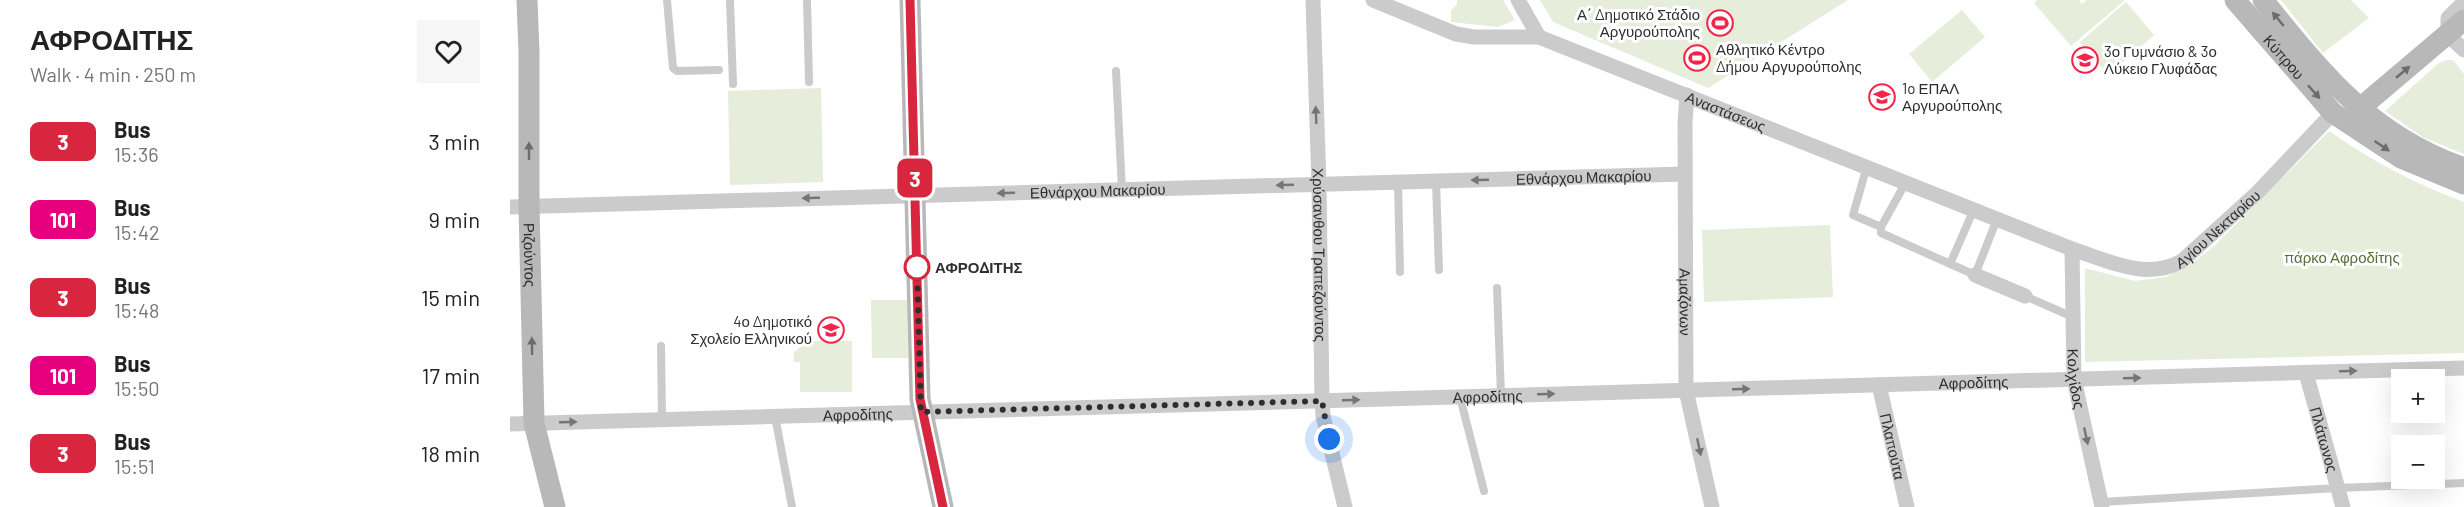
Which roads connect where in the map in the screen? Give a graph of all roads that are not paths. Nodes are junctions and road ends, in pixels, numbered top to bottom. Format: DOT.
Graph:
graph roads {
  1 [pos="527,0"];
  2 [pos="667,0"];
  3 [pos="730,0"];
  4 [pos="807,0"];
  5 [pos="910,0"];
  6 [pos="1313,0"];
  7 [pos="1373,0"];
  8 [pos="1518,0"];
  9 [pos="2235,0"];
  10 [pos="2263,0"];
  11 [pos="2464,2"];
  12 [pos="2464,20"];
  13 [pos="2448,35"];
  14 [pos="1539,37"];
  15 [pos="2464,50"];
  16 [pos="719,70"];
  17 [pos="1116,71"];
  18 [pos="809,82"];
  19 [pos="733,84"];
  20 [pos="1687,95"];
  21 [pos="2359,109"];
  22 [pos="2333,113"];
  23 [pos="1867,166"];
  24 [pos="2464,168"];
  25 [pos="1685,174"];
  26 [pos="1437,181"];
  27 [pos="1398,182"];
  28 [pos="1906,182"];
  29 [pos="1319,184"];
  30 [pos="2464,184"];
  31 [pos="1122,190"];
  32 [pos="915,195"];
  33 [pos="519,207"];
  34 [pos="1974,209"];
  35 [pos="1997,219"];
  36 [pos="1881,227"];
  37 [pos="2072,249"];
  38 [pos="1950,264"];
  39 [pos="1439,270"];
  40 [pos="1400,272"];
  41 [pos="1975,275"];
  42 [pos="1497,288"];
  43 [pos="2025,296"];
  44 [pos="2073,317"];
  45 [pos="661,346"];
  46 [pos="2464,368"];
  47 [pos="2306,373"];
  48 [pos="2074,379"];
  49 [pos="1879,385"];
  50 [pos="1686,390"];
  51 [pos="1501,395"];
  52 [pos="1460,397"];
  53 [pos="1322,401"];
  54 [pos="921,412"];
  55 [pos="774,416"];
  56 [pos="662,419"];
  57 [pos="534,423"];
  58 [pos="510,424"];
  59 [pos="2464,483"];
  60 [pos="2338,488"];
  61 [pos="1484,491"];
  62 [pos="2101,505"];
  63 [pos="555,507"];
  64 [pos="792,507"];
  65 [pos="943,507"];
  66 [pos="1345,507"];
  67 [pos="1712,507"];
  68 [pos="1907,507"];
  69 [pos="2343,507"];
  33 -- 1 [label="street, Ριζούντος, one-way"];
  2 -- 16 [label="lane"];
  3 -- 19 [label="lane"];
  4 -- 18 [label="lane"];
  5 -- 32 [label="street"];
  29 -- 6 [label="street, Χρύσανθου Τραπεζούντος, one-way"];
  7 -- 14 [label="street, Αναστάσεως"];
  8 -- 14 [label="street"];
  9 -- 22 [label="street, Κύπρου, one-way"];
  21 -- 10 [label="street, Κύπρου, one-way"];
  11 -- 13 [label="street"];
  12 -- 13 [label="street"];
  13 -- 15 [label="street"];
  21 -- 13 [label="street, one-way"];
  14 -- 20 [label="street, Αναστάσεως"];
  17 -- 31 [label="lane"];
  20 -- 23 [label="street, Αναστάσεως"];
  20 -- 25 [label="street, Αμαζόνων"];
  21 -- 22 [label="street"];
  21 -- 24 [label="street, Κύπρου"];
  22 -- 30 [label="street, Κύπρου, one-way"];
  22 -- 37 [label="street, Αγίου Νεκταρίου"];
  23 -- 28 [label="street, Αναστάσεως"];
  23 -- 36 [label="lane"];
  25 -- 26 [label="street, Εθνάρχου Μακαρίου, one-way"];
  25 -- 50 [label="street, Αμαζόνων"];
  26 -- 27 [label="street, Εθνάρχου Μακαρίου"];
  26 -- 39 [label="lane"];
  27 -- 29 [label="street, Εθνάρχου Μακαρίου"];
  27 -- 40 [label="lane"];
  28 -- 34 [label="street, Αναστάσεως"];
  28 -- 36 [label="lane"];
  29 -- 31 [label="street, Εθνάρχου Μακαρίου, one-way"];
  29 -- 53 [label="street, Χρύσανθου Τραπεζούντος"];
  31 -- 32 [label="street, Εθνάρχου Μακαρίου, one-way"];
  32 -- 33 [label="street, Εθνάρχου Μακαρίου, one-way"];
  32 -- 54 [label="street"];
  57 -- 33 [label="street, Ριζούντος, one-way"];
  34 -- 35 [label="street, Αναστάσεως"];
  34 -- 38 [label="lane"];
  35 -- 37 [label="street, Αναστάσεως"];
  35 -- 41 [label="lane"];
  36 -- 38 [label="lane"];
  37 -- 44 [label="street, Κολχίδος"];
  38 -- 41 [label="lane"];
  41 -- 43 [label="street"];
  42 -- 51 [label="lane"];
  43 -- 44 [label="lane"];
  44 -- 48 [label="street, Κολχίδος"];
  45 -- 56 [label="lane"];
  47 -- 46 [label="street, Αφροδίτης, one-way"];
  48 -- 47 [label="street, Αφροδίτης, one-way"];
  47 -- 60 [label="street, Πλάτωνος"];
  48 -- 49 [label="street, Αφροδίτης"];
  48 -- 62 [label="street, Κολχίδος, one-way"];
  50 -- 49 [label="street, Αφροδίτης, one-way"];
  49 -- 68 [label="street, Πλαπούτα"];
  51 -- 50 [label="street, Αφροδίτης, one-way"];
  50 -- 67 [label="street, Αμαζόνων, one-way"];
  51 -- 52 [label="street, Αφροδίτης"];
  53 -- 52 [label="street, Αφροδίτης, one-way"];
  52 -- 61 [label="lane"];
  53 -- 54 [label="street, Αφροδίτης"];
  53 -- 66 [label="street, Χρύσανθου Τραπεζούντος"];
  54 -- 55 [label="street, Αφροδίτης"];
  54 -- 65 [label="street"];
  55 -- 56 [label="street, Αφροδίτης"];
  55 -- 64 [label="lane"];
  57 -- 56 [label="street, Αφροδίτης, one-way"];
  57 -- 58 [label="street, Αφροδίτης"];
  57 -- 63 [label="street, Ριζούντος"];
  59 -- 60 [label="lane"];
  60 -- 62 [label="lane"];
  60 -- 69 [label="street, Πλάτωνος"];
}
